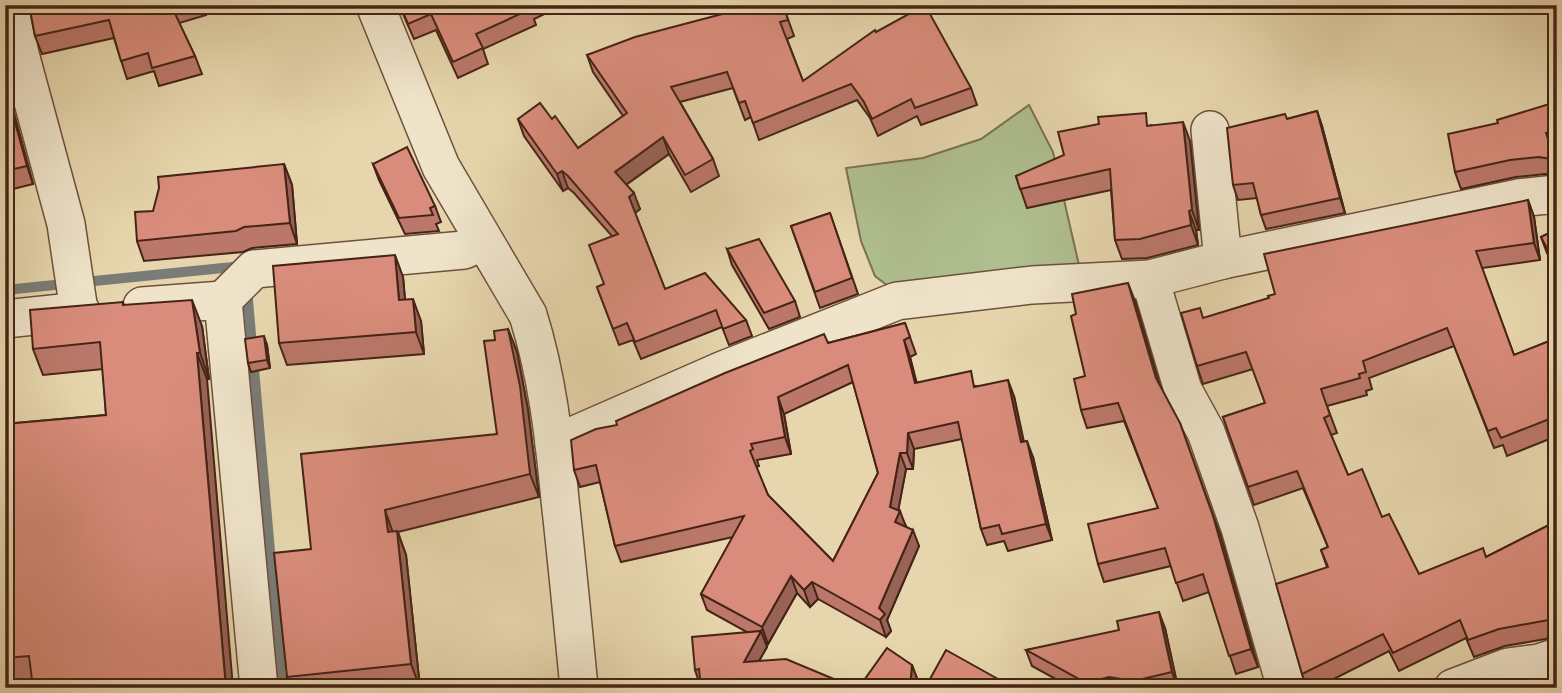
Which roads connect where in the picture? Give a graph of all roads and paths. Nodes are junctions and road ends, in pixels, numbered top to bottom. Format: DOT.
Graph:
graph roads {
  1 [pos="10,5"];
  2 [pos="375,5"];
  3 [pos="1210,130"];
  4 [pos="1557,197"];
  5 [pos="484,241"];
  6 [pos="1223,260"];
  7 [pos="1150,279"];
  8 [pos="237,286"];
  9 [pos="76,293"];
  10 [pos="5,319"];
  11 [pos="554,444"];
  12 [pos="1557,657"];
  13 [pos="259,688"];
  14 [pos="579,688"];
  15 [pos="1286,688"];
  16 [pos="1453,688"];
  1 -- 9 [label="street"];
  2 -- 5 [label="street"];
  3 -- 6 [label="street"];
  4 -- 6 [label="street"];
  5 -- 8 [label="street"];
  5 -- 11 [label="street"];
  6 -- 7 [label="street"];
  7 -- 11 [label="street"];
  7 -- 15 [label="street"];
  8 -- 9 [label="street"];
  8 -- 13 [label="street"];
  9 -- 10 [label="street"];
  11 -- 14 [label="street"];
  12 -- 16 [label="street"];
}
